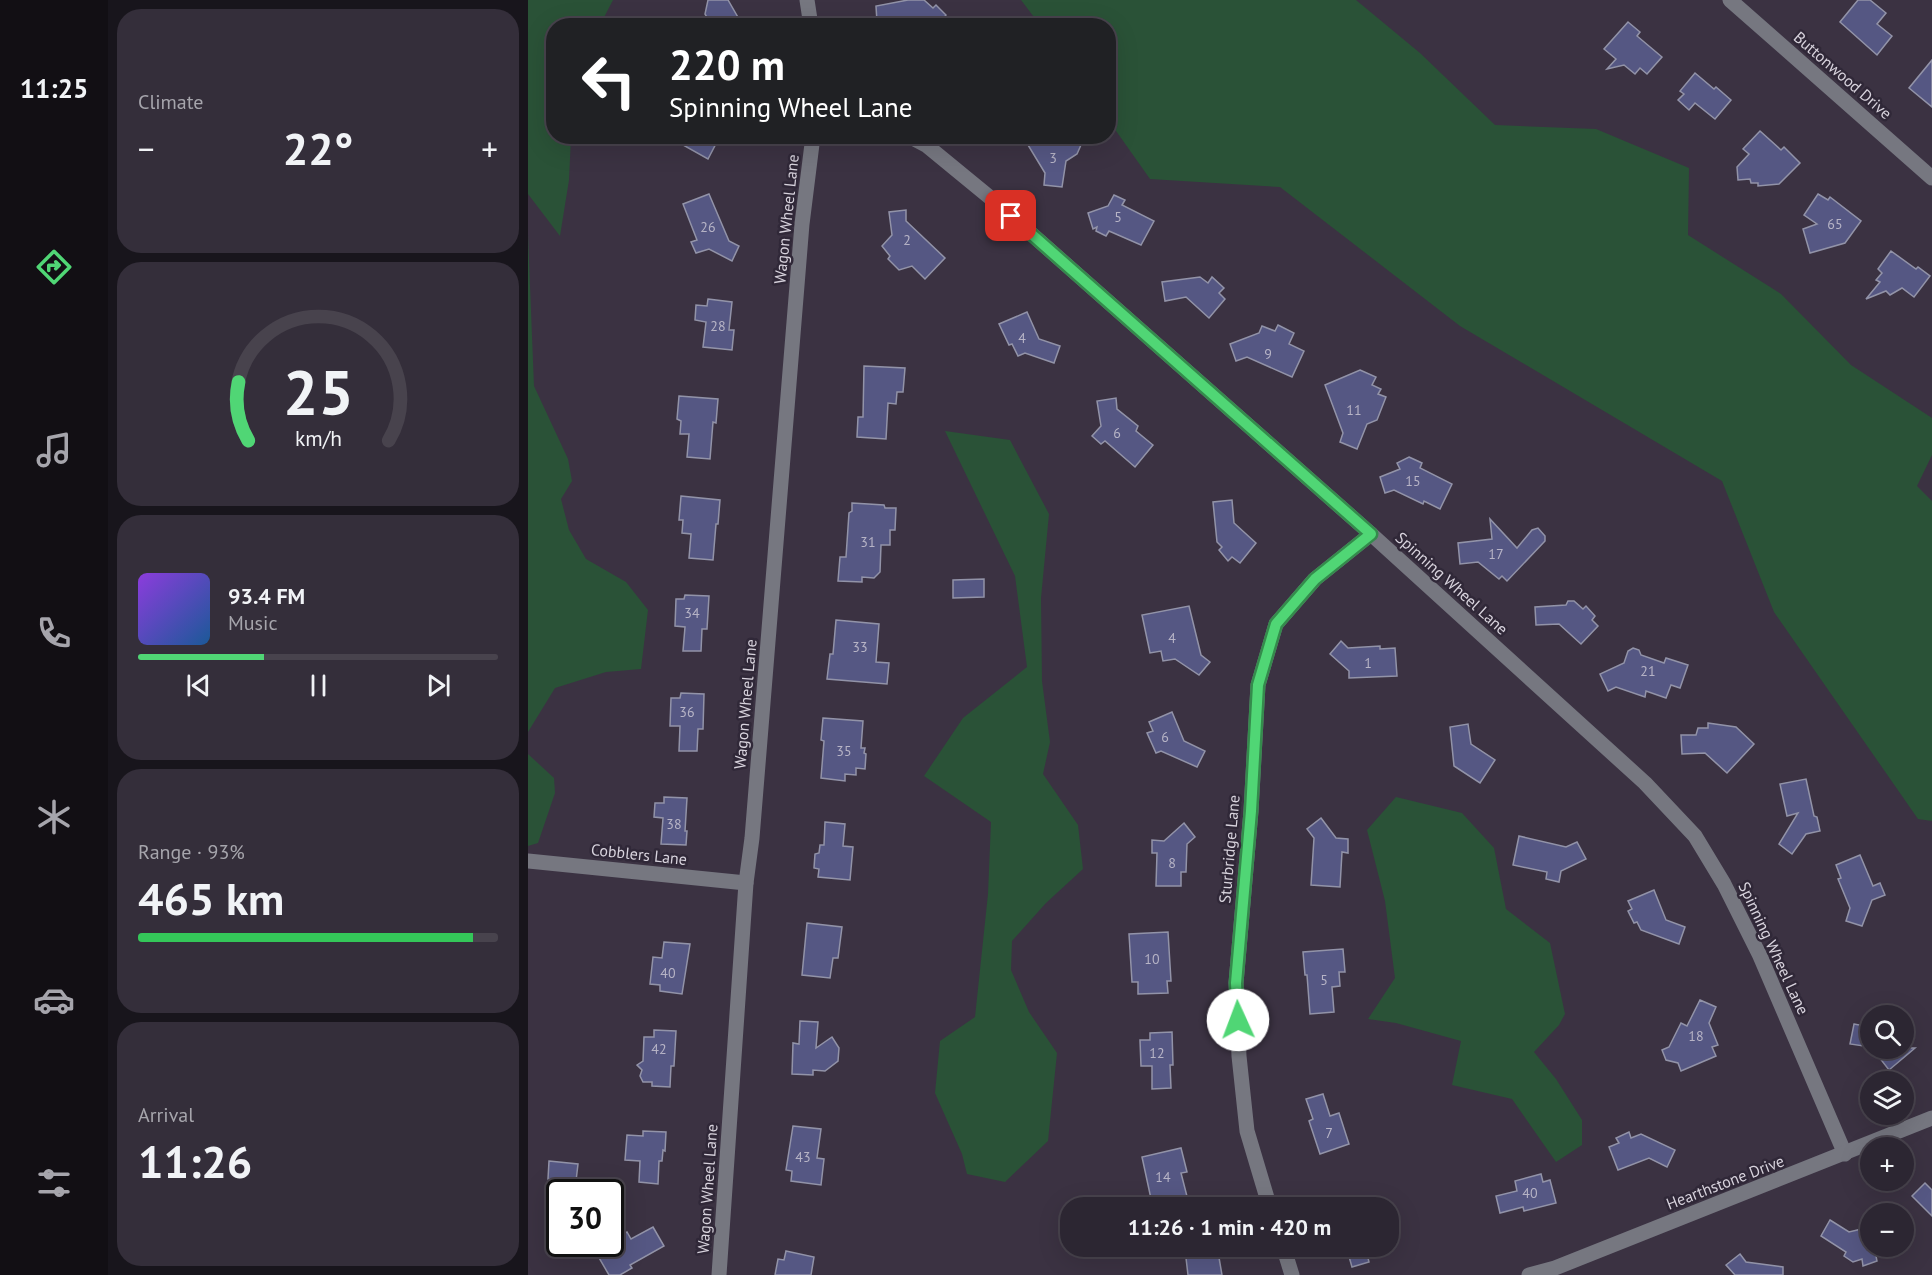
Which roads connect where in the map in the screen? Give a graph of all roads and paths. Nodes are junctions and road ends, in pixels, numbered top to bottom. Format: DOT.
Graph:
graph roads {
  1 [pos="807,0"];
  2 [pos="1730,0"];
  3 [pos="810,18"];
  4 [pos="812,144"];
  5 [pos="924,144"];
  6 [pos="1932,177"];
  7 [pos="1371,534"];
  8 [pos="528,861"];
  9 [pos="746,883"];
  10 [pos="1932,1118"];
  11 [pos="1845,1154"];
  12 [pos="1267,1197"];
  13 [pos="1286,1257"];
  14 [pos="719,1275"];
  15 [pos="1292,1275"];
  16 [pos="1529,1275"];
  1 -- 3 [label="street"];
  2 -- 6 [label="street, Buttonwood Drive"];
  4 -- 9 [label="street, Wagon Wheel Lane"];
  5 -- 7 [label="street, Spinning Wheel Lane"];
  7 -- 11 [label="street, Spinning Wheel Lane"];
  7 -- 12 [label="street, Sturbridge Lane"];
  8 -- 9 [label="street, Cobblers Lane"];
  9 -- 14 [label="street, Wagon Wheel Lane"];
  10 -- 11 [label="street, Hearthstone Drive"];
  11 -- 16 [label="street, Hearthstone Drive"];
  13 -- 15 [label="street"];
}
